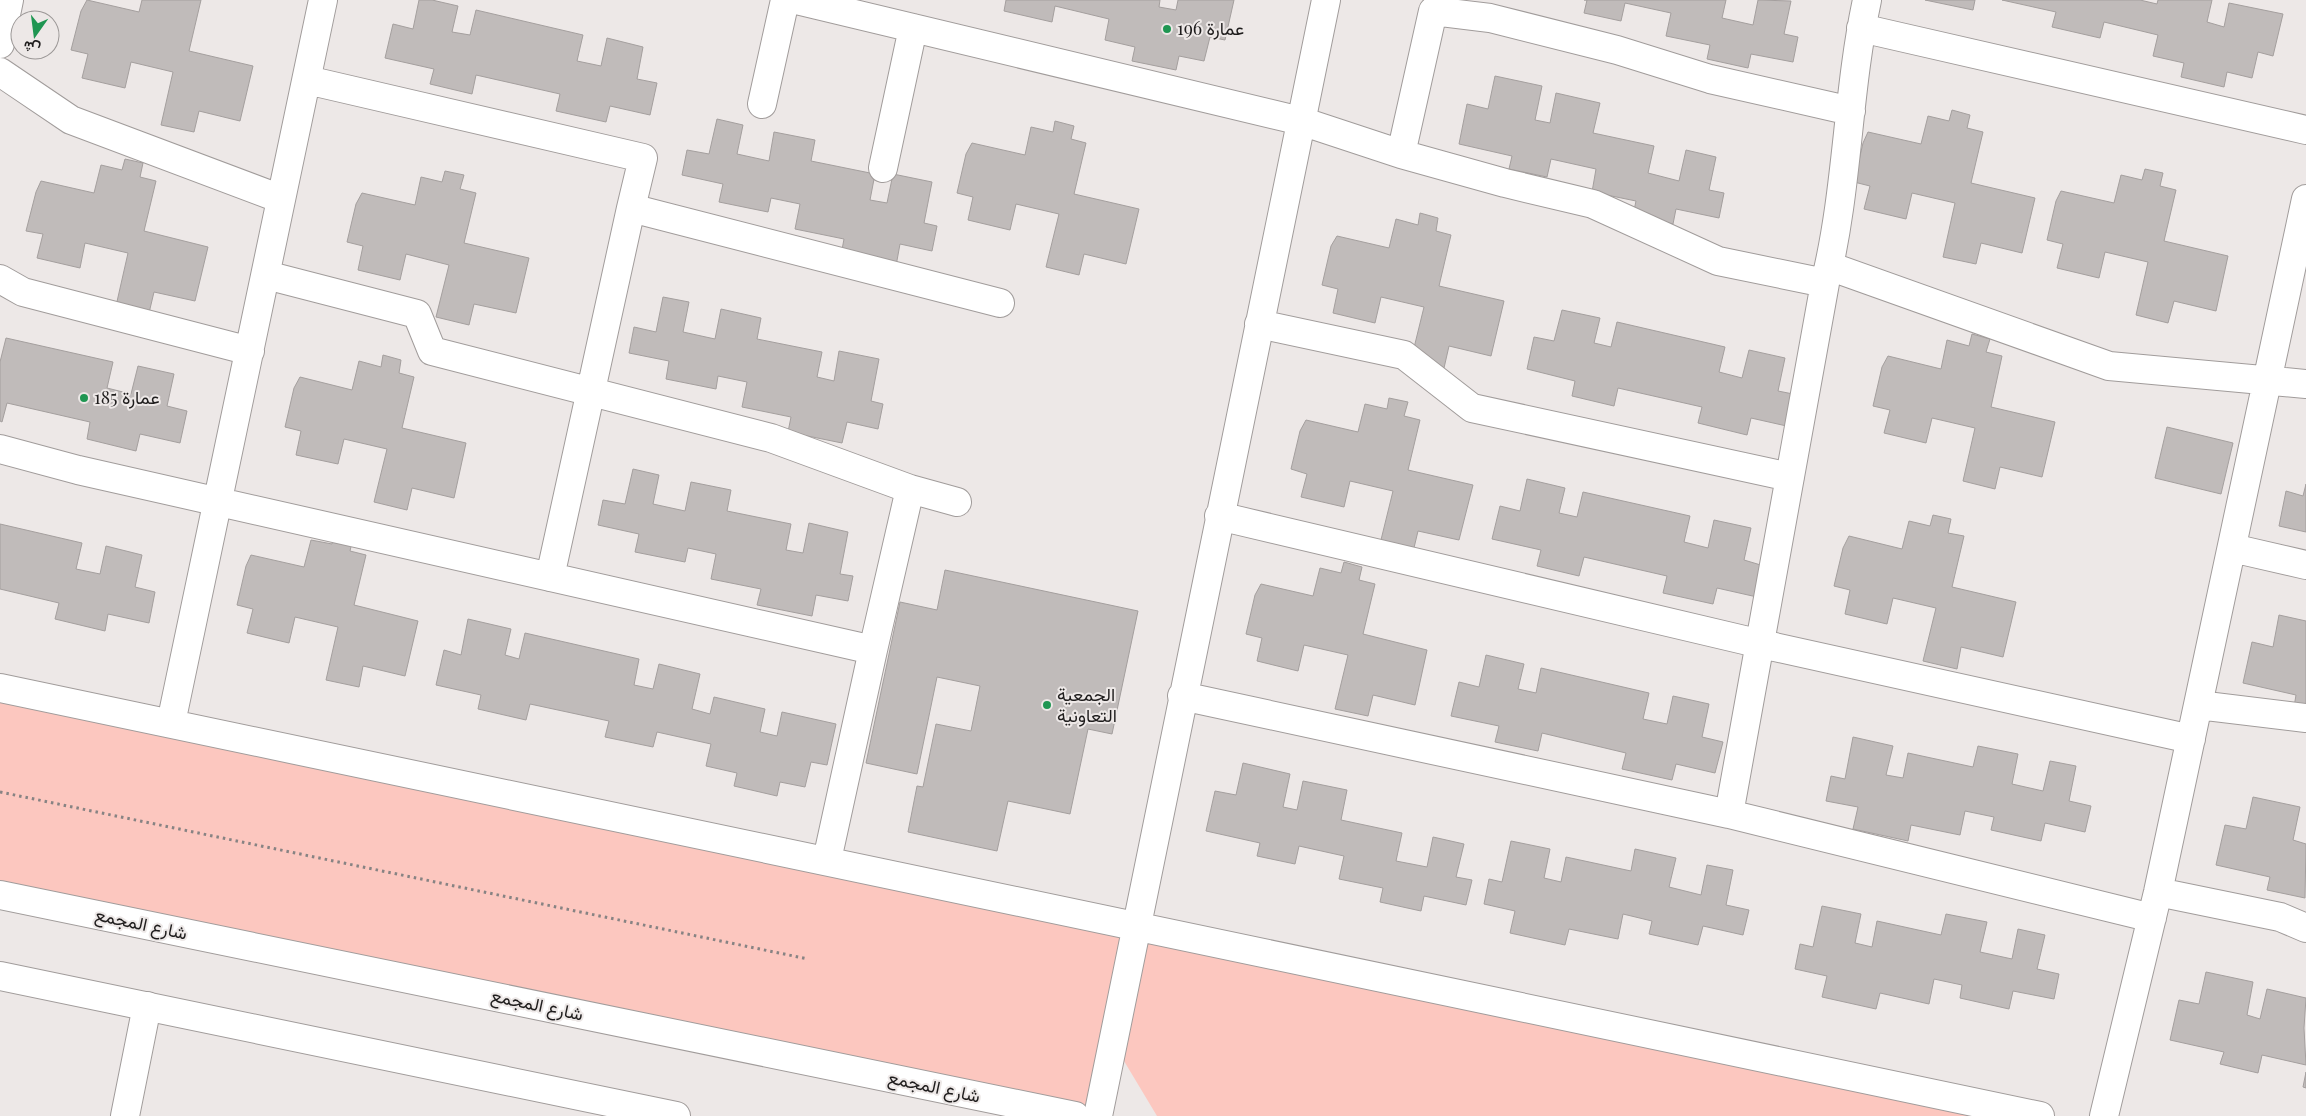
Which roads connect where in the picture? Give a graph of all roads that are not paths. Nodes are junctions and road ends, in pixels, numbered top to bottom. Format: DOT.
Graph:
graph roads {
  1 [pos="9,0"];
  2 [pos="323,0"];
  3 [pos="785,0"];
  4 [pos="796,0"];
  5 [pos="1326,0"];
  6 [pos="1867,0"];
  7 [pos="1434,6"];
  8 [pos="913,28"];
  9 [pos="1861,28"];
  10 [pos="0,44"];
  11 [pos="0,72"];
  12 [pos="307,80"];
  13 [pos="762,104"];
  14 [pos="1851,111"];
  15 [pos="1301,121"];
  16 [pos="2306,130"];
  17 [pos="1401,154"];
  18 [pos="884,168"];
  19 [pos="281,199"];
  20 [pos="2306,199"];
  21 [pos="631,208"];
  22 [pos="1827,274"];
  23 [pos="266,275"];
  24 [pos="0,279"];
  25 [pos="1000,303"];
  26 [pos="1259,324"];
  27 [pos="250,351"];
  28 [pos="2269,379"];
  29 [pos="2306,384"];
  30 [pos="590,392"];
  31 [pos="0,448"];
  32 [pos="1790,477"];
  33 [pos="910,489"];
  34 [pos="218,502"];
  35 [pos="957,502"];
  36 [pos="1220,516"];
  37 [pos="2232,548"];
  38 [pos="2306,565"];
  39 [pos="550,578"];
  40 [pos="1761,644"];
  41 [pos="873,650"];
  42 [pos="0,688"];
  43 [pos="1182,696"];
  44 [pos="2198,704"];
  45 [pos="2306,718"];
  46 [pos="171,723"];
  47 [pos="2191,739"];
  48 [pos="1729,814"];
  49 [pos="827,860"];
  50 [pos="2158,892"];
  51 [pos="0,895"];
  52 [pos="2152,918"];
  53 [pos="1135,926"];
  54 [pos="2306,928"];
  55 [pos="0,976"];
  56 [pos="148,1006"];
  57 [pos="124,1116"];
  58 [pos="676,1116"];
  59 [pos="1075,1116"];
  60 [pos="1098,1116"];
  61 [pos="2040,1116"];
  62 [pos="2104,1116"];
  1 -- 10 [label="street"];
  2 -- 12 [label="street"];
  3 -- 13 [label="street"];
  4 -- 8 [label="street"];
  5 -- 15 [label="street"];
  6 -- 9 [label="street"];
  7 -- 14 [label="street"];
  7 -- 17 [label="street"];
  8 -- 15 [label="street"];
  8 -- 18 [label="street"];
  9 -- 14 [label="street"];
  9 -- 16 [label="street"];
  11 -- 19 [label="street"];
  12 -- 19 [label="street"];
  12 -- 21 [label="street"];
  14 -- 22 [label="street"];
  15 -- 17 [label="street"];
  15 -- 26 [label="street"];
  17 -- 22 [label="street"];
  19 -- 23 [label="street"];
  20 -- 28 [label="street"];
  21 -- 25 [label="street"];
  21 -- 30 [label="street"];
  22 -- 28 [label="street"];
  22 -- 32 [label="street"];
  23 -- 27 [label="street"];
  23 -- 30 [label="street"];
  24 -- 27 [label="street"];
  26 -- 32 [label="street"];
  26 -- 36 [label="street"];
  27 -- 34 [label="street"];
  28 -- 29 [label="street"];
  28 -- 37 [label="street"];
  30 -- 33 [label="street"];
  30 -- 39 [label="street"];
  31 -- 34 [label="street"];
  32 -- 40 [label="street"];
  33 -- 35 [label="street"];
  33 -- 41 [label="street"];
  34 -- 39 [label="street"];
  34 -- 46 [label="street"];
  36 -- 40 [label="street"];
  36 -- 43 [label="street"];
  37 -- 38 [label="street"];
  37 -- 44 [label="street"];
  39 -- 41 [label="street"];
  40 -- 47 [label="street"];
  40 -- 48 [label="street"];
  41 -- 49 [label="street"];
  42 -- 46 [label="street"];
  43 -- 48 [label="street"];
  43 -- 53 [label="street"];
  44 -- 45 [label="street"];
  44 -- 47 [label="street"];
  46 -- 49 [label="street"];
  47 -- 50 [label="street"];
  48 -- 52 [label="street"];
  49 -- 53 [label="street"];
  50 -- 52 [label="street"];
  50 -- 54 [label="street"];
  51 -- 59 [label="street, شارع المجمع"];
  52 -- 62 [label="street"];
  53 -- 60 [label="street"];
  53 -- 61 [label="street"];
  55 -- 56 [label="street"];
  56 -- 57 [label="street"];
  56 -- 58 [label="street"];
}
